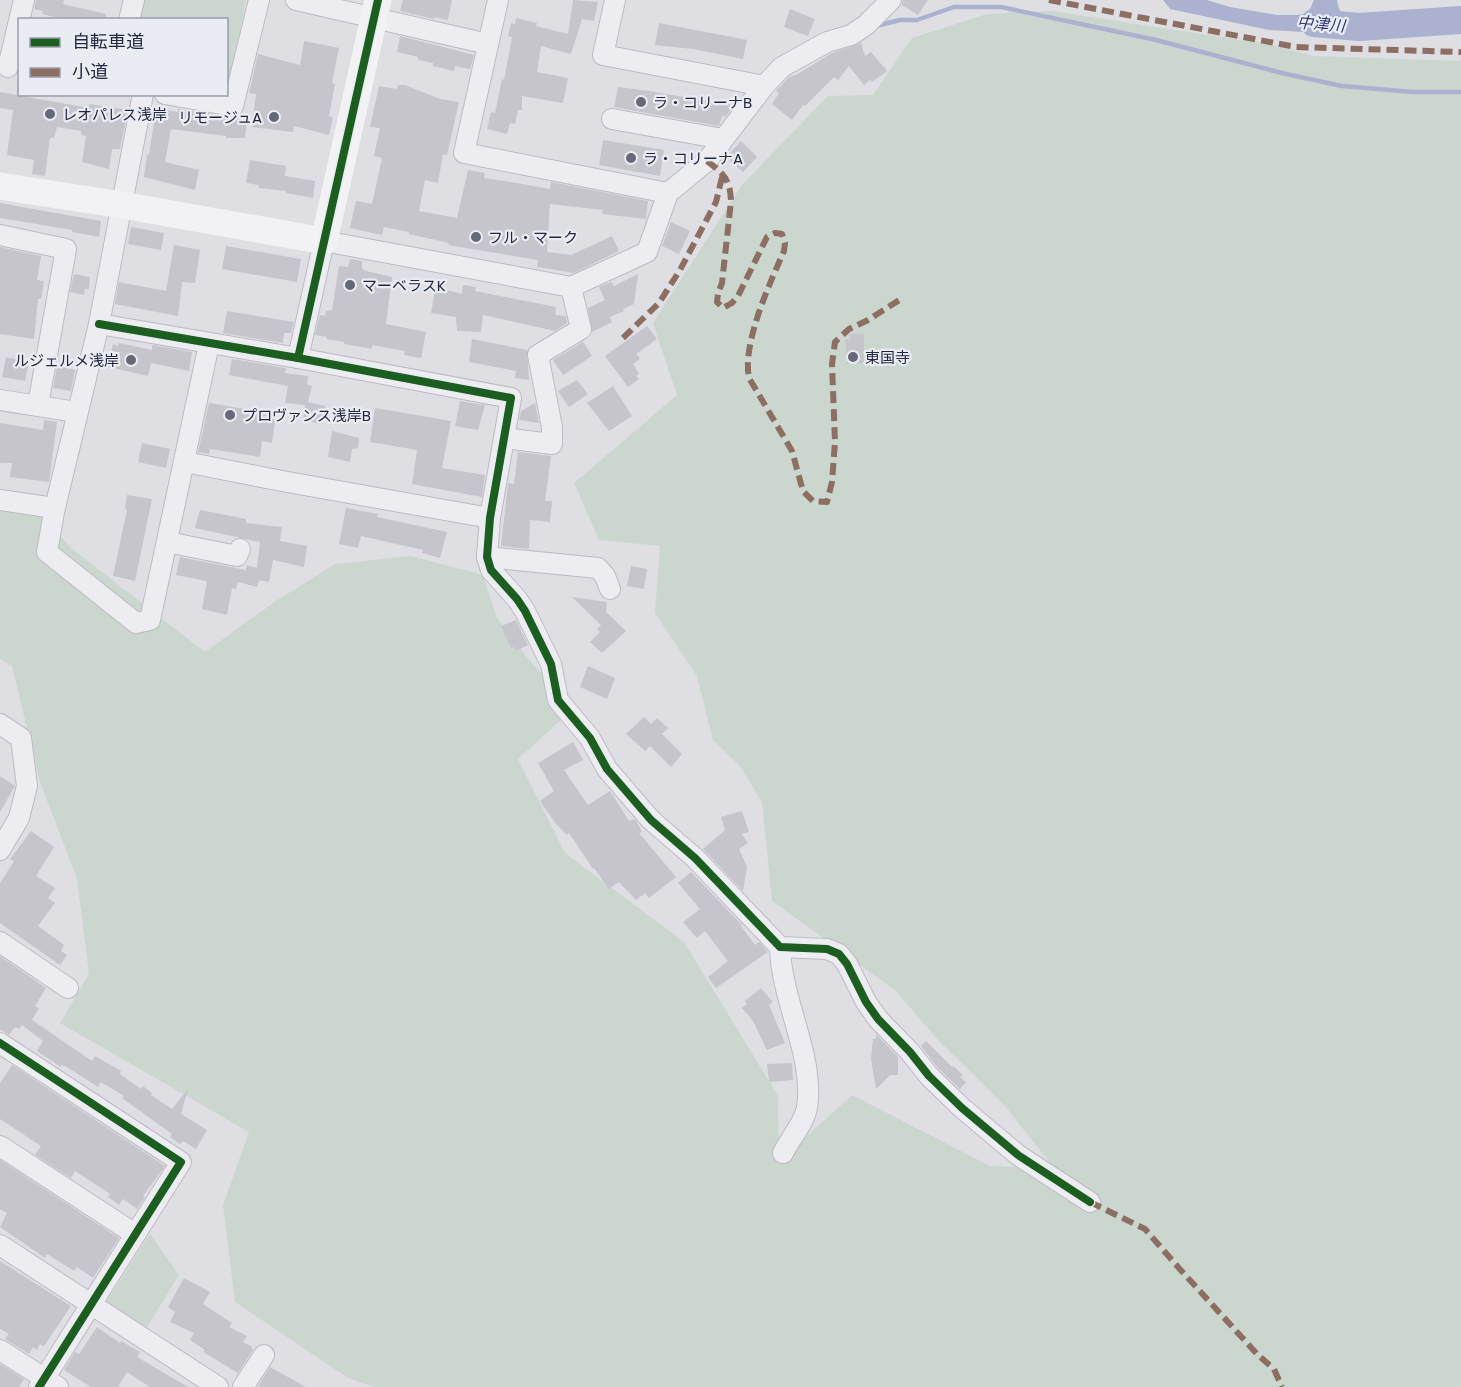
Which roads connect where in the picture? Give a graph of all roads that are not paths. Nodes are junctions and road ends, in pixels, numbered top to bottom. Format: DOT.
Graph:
graph roads {
  1 [pos="24,0"];
  2 [pos="134,0"];
  3 [pos="259,0"];
  4 [pos="296,0"];
  5 [pos="498,0"];
  6 [pos="615,0"];
  7 [pos="891,0"];
  8 [pos="376,9"];
  9 [pos="20,18"];
  10 [pos="130,18"];
  11 [pos="18,27"];
  12 [pos="488,44"];
  13 [pos="9,67"];
  14 [pos="764,86"];
  15 [pos="143,96"];
  16 [pos="176,96"];
  17 [pos="612,119"];
  18 [pos="723,139"];
  19 [pos="0,186"];
  20 [pos="668,193"];
  21 [pos="122,205"];
  22 [pos="0,236"];
  23 [pos="324,241"];
  24 [pos="571,287"];
  25 [pos="99,324"];
  26 [pos="209,344"];
  27 [pos="298,358"];
  28 [pos="0,400"];
  29 [pos="38,405"];
  30 [pos="76,412"];
  31 [pos="504,438"];
  32 [pos="184,462"];
  33 [pos="0,500"];
  34 [pos="54,508"];
  35 [pos="490,518"];
  36 [pos="167,542"];
  37 [pos="240,549"];
  38 [pos="487,557"];
  39 [pos="610,589"];
  40 [pos="0,724"];
  41 [pos="6,825"];
  42 [pos="0,850"];
  43 [pos="0,942"];
  44 [pos="780,947"];
  45 [pos="68,988"];
  46 [pos="0,1043"];
  47 [pos="0,1146"];
  48 [pos="783,1153"];
  49 [pos="1090,1202"];
  50 [pos="135,1234"];
  51 [pos="0,1245"];
  52 [pos="91,1303"];
  53 [pos="0,1350"];
  54 [pos="264,1355"];
  55 [pos="47,1384"];
  56 [pos="218,1387"];
  57 [pos="243,1387"];
  1 -- 9 [label="street"];
  2 -- 10 [label="street"];
  3 -- 16 [label="street"];
  4 -- 8 [label="street"];
  5 -- 12 [label="street"];
  6 -- 14 [label="street"];
  7 -- 14 [label="street"];
  8 -- 12 [label="street"];
  8 -- 23 [label="street"];
  11 -- 13 [label="street"];
  12 -- 20 [label="street"];
  14 -- 18 [label="street"];
  15 -- 21 [label="street"];
  17 -- 18 [label="street"];
  18 -- 20 [label="street"];
  19 -- 21 [label="street"];
  20 -- 24 [label="street"];
  21 -- 23 [label="street"];
  21 -- 25 [label="street"];
  22 -- 29 [label="street"];
  23 -- 24 [label="street"];
  23 -- 27 [label="street"];
  24 -- 31 [label="street"];
  25 -- 26 [label="street"];
  25 -- 30 [label="street"];
  26 -- 27 [label="street"];
  26 -- 32 [label="street"];
  27 -- 31 [label="street"];
  28 -- 29 [label="street"];
  29 -- 30 [label="street"];
  30 -- 34 [label="street"];
  31 -- 35 [label="street"];
  32 -- 35 [label="street"];
  32 -- 36 [label="street"];
  33 -- 34 [label="street"];
  34 -- 36 [label="street"];
  35 -- 38 [label="street"];
  36 -- 37 [label="street"];
  38 -- 39 [label="street"];
  38 -- 44 [label="street"];
  40 -- 41 [label="street"];
  41 -- 42 [label="street"];
  43 -- 45 [label="street"];
  44 -- 48 [label="street"];
  44 -- 49 [label="street"];
  46 -- 50 [label="street"];
  47 -- 50 [label="street"];
  50 -- 52 [label="street"];
  51 -- 52 [label="street"];
  52 -- 55 [label="street"];
  52 -- 56 [label="street"];
  53 -- 55 [label="street"];
  54 -- 57 [label="street"];
}
